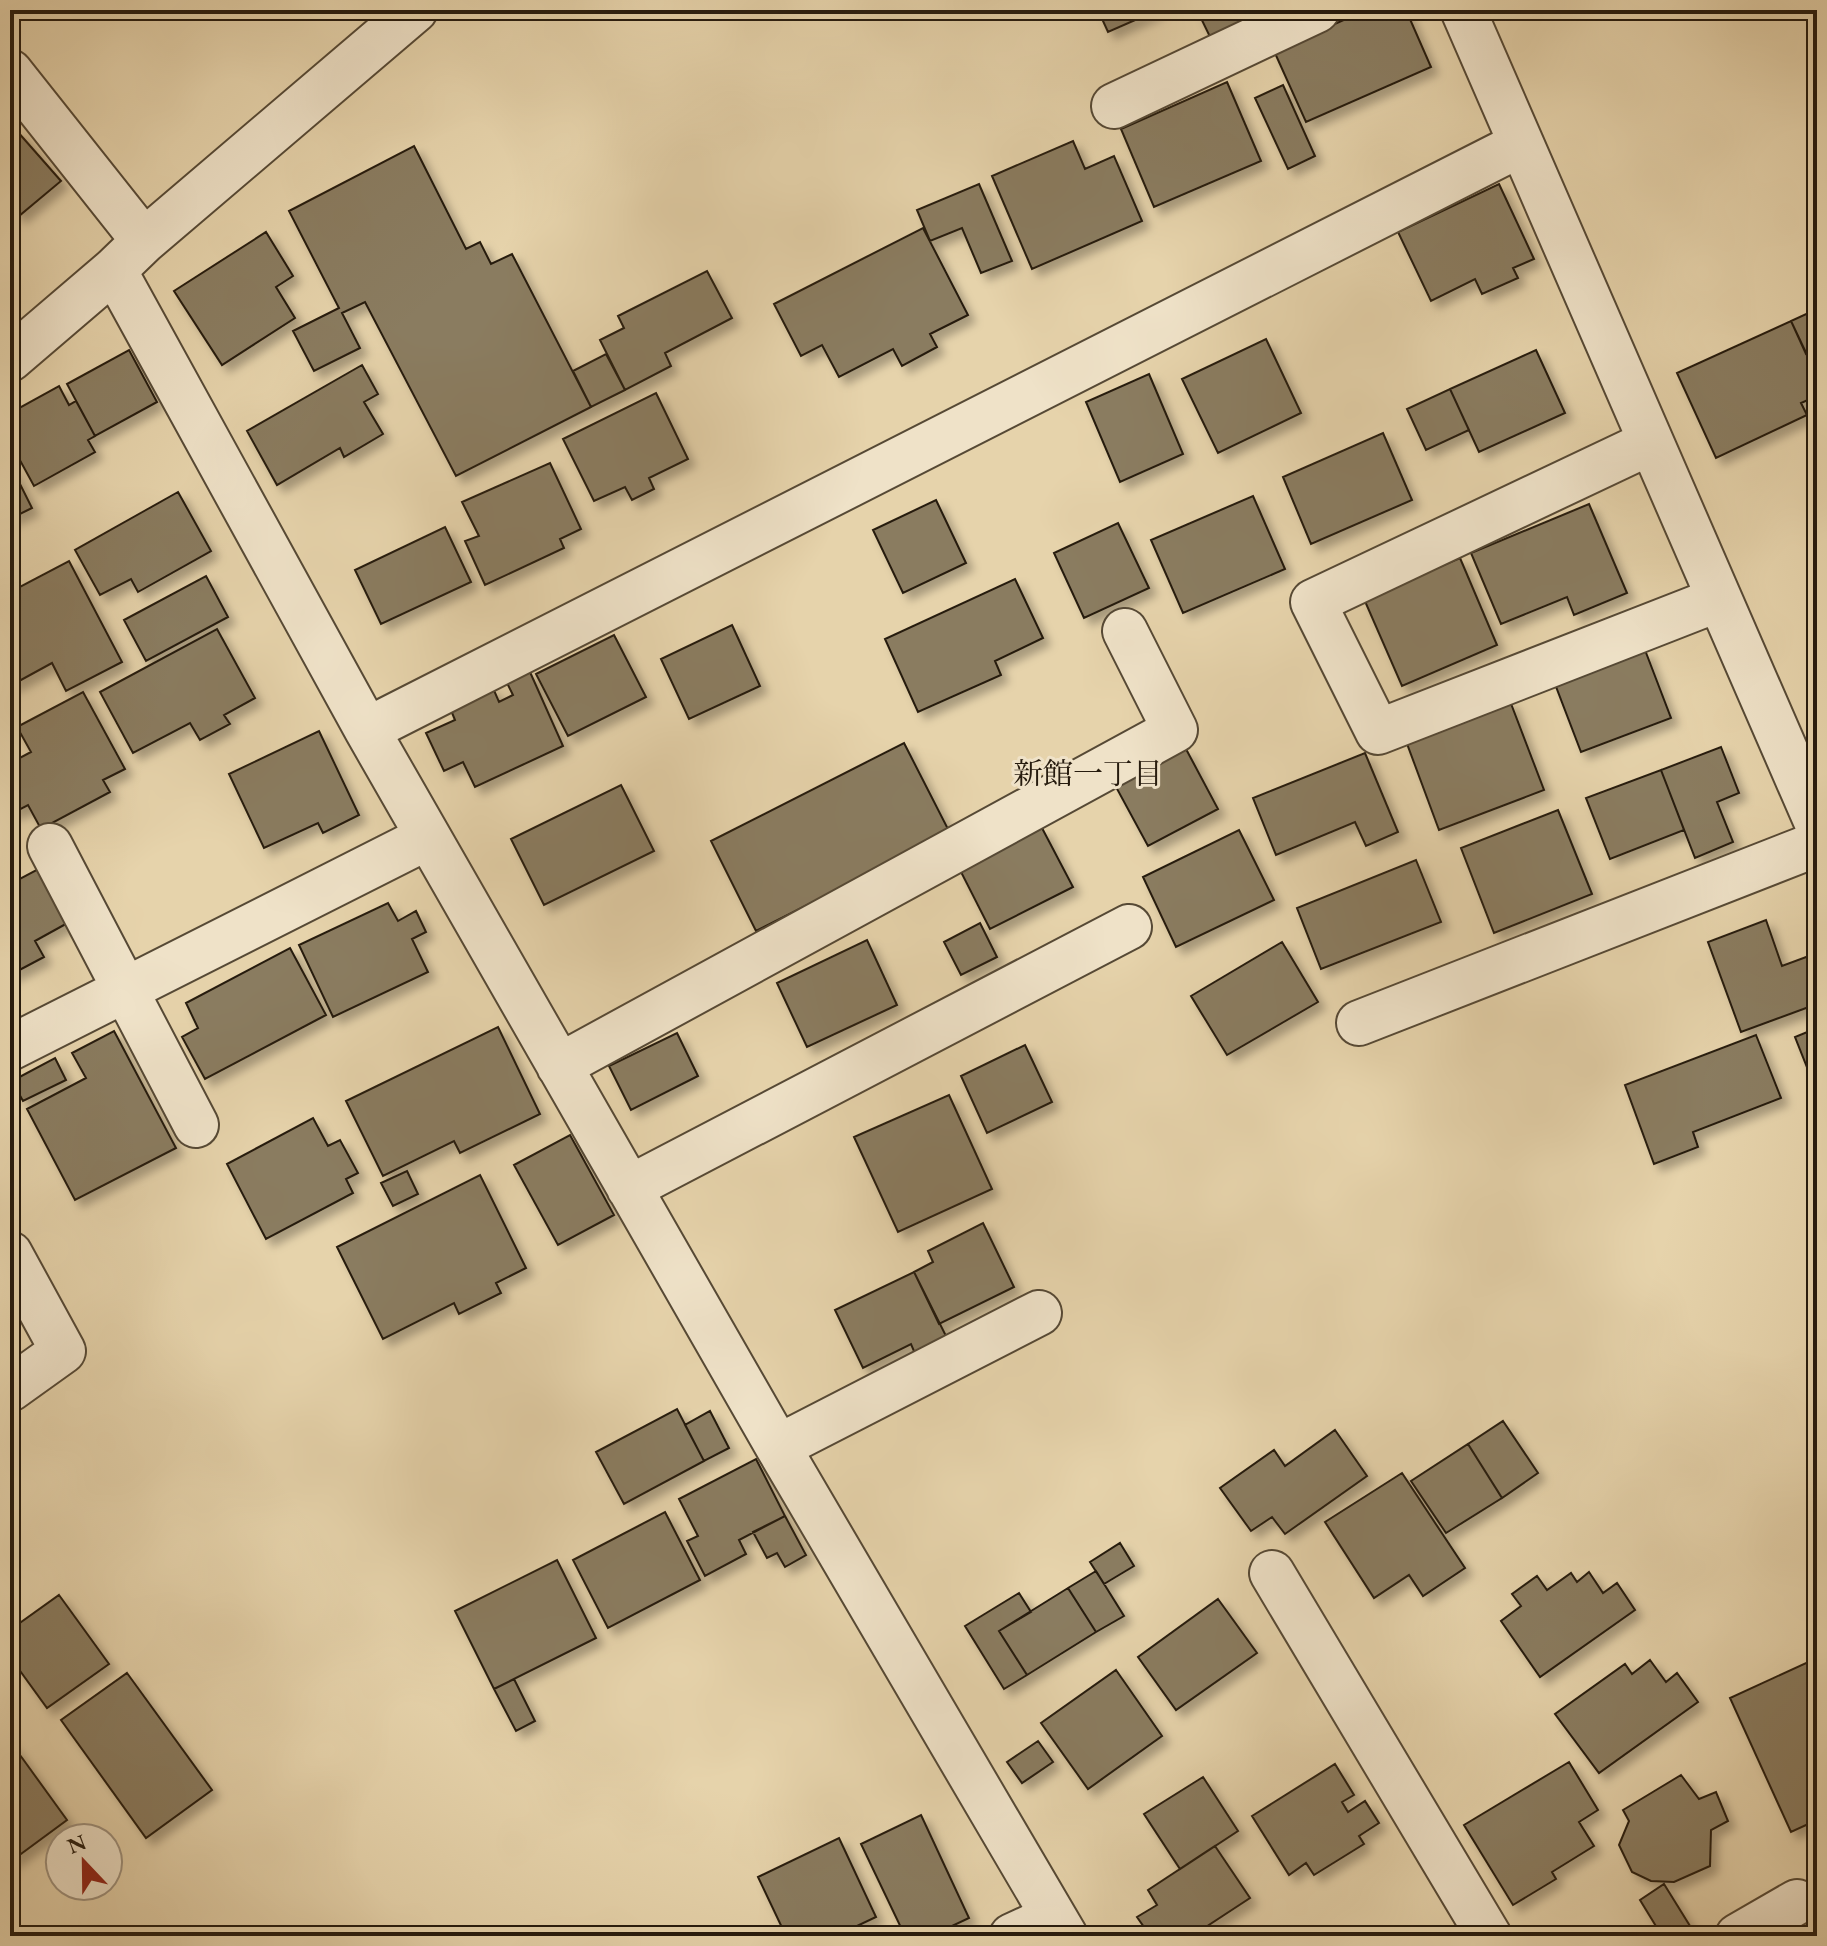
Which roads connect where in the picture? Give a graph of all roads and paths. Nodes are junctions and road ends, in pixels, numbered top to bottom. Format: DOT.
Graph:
graph roads {
  1 [pos="415,10"];
  2 [pos="1317,10"];
  3 [pos="1463,10"];
  4 [pos="10,72"];
  5 [pos="1114,106"];
  6 [pos="1521,144"];
  7 [pos="129,256"];
  8 [pos="12,354"];
  9 [pos="1651,442"];
  10 [pos="1719,599"];
  11 [pos="1125,631"];
  12 [pos="367,730"];
  13 [pos="1817,823"];
  14 [pos="428,837"];
  15 [pos="1817,844"];
  16 [pos="50,846"];
  17 [pos="1129,927"];
  18 [pos="125,989"];
  19 [pos="1359,1023"];
  20 [pos="10,1048"];
  21 [pos="559,1066"];
  22 [pos="196,1125"];
  23 [pos="629,1188"];
  24 [pos="10,1254"];
  25 [pos="1039,1313"];
  26 [pos="10,1389"];
  27 [pos="778,1447"];
  28 [pos="1272,1573"];
  29 [pos="1797,1902"];
  30 [pos="1059,1926"];
  31 [pos="1012,1936"];
  32 [pos="1489,1936"];
  33 [pos="1738,1936"];
  1 -- 7 [label="street"];
  2 -- 5 [label="street"];
  3 -- 6 [label="street"];
  4 -- 7 [label="street"];
  6 -- 9 [label="street"];
  6 -- 12 [label="street"];
  7 -- 8 [label="street"];
  7 -- 12 [label="street"];
  9 -- 10 [label="street"];
  9 -- 10 [label="street"];
  10 -- 13 [label="street"];
  11 -- 21 [label="street"];
  12 -- 14 [label="street"];
  14 -- 18 [label="street"];
  14 -- 21 [label="street"];
  15 -- 19 [label="street"];
  16 -- 18 [label="street"];
  17 -- 23 [label="street"];
  18 -- 20 [label="street"];
  18 -- 22 [label="street"];
  21 -- 23 [label="street"];
  23 -- 27 [label="street"];
  24 -- 26 [label="street"];
  25 -- 27 [label="street"];
  27 -- 30 [label="street"];
  28 -- 32 [label="street"];
  29 -- 33 [label="street"];
  30 -- 31 [label="street"];
}
